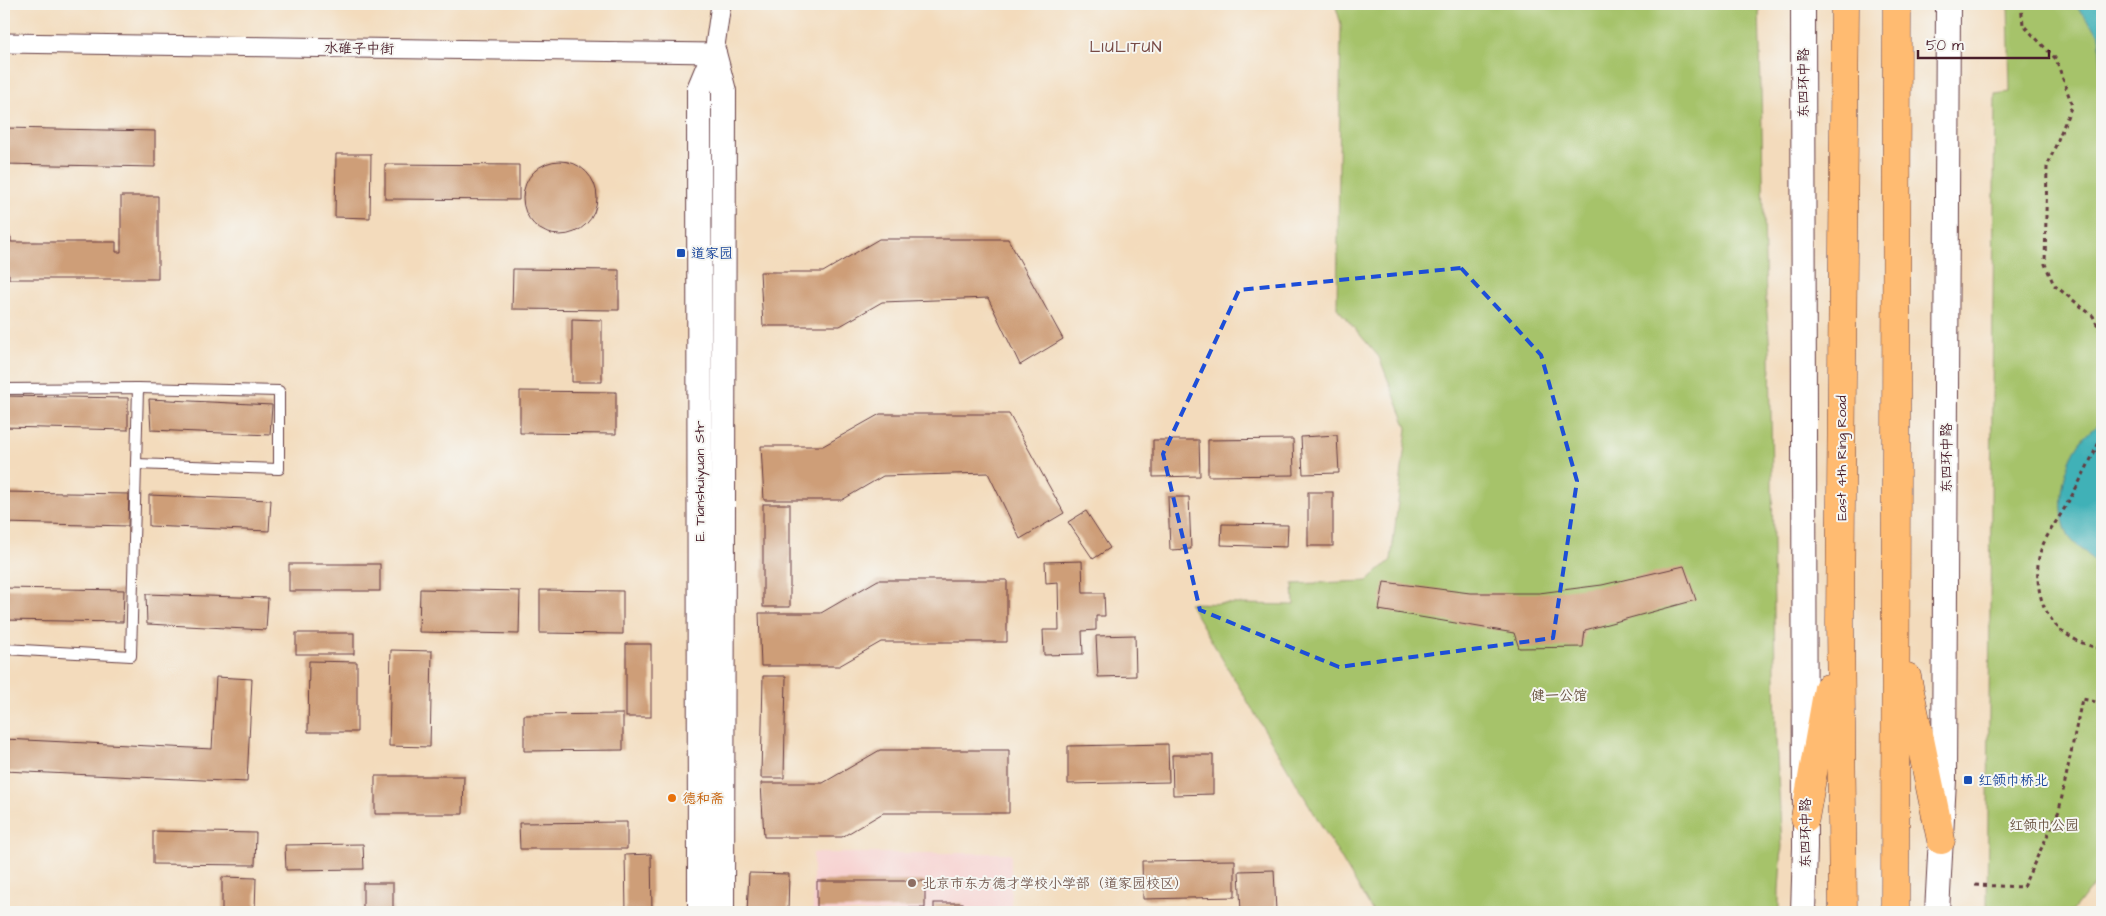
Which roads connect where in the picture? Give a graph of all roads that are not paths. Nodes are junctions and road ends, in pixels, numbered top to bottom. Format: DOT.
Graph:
graph roads {
  1 [pos="722,4"];
  2 [pos="1803,4"];
  3 [pos="1845,4"];
  4 [pos="1897,4"];
  5 [pos="1948,4"];
  6 [pos="4,43"];
  7 [pos="714,53"];
  8 [pos="138,388"];
  9 [pos="4,389"];
  10 [pos="136,464"];
  11 [pos="1896,620"];
  12 [pos="1840,622"];
  13 [pos="4,649"];
  14 [pos="1805,818"];
  15 [pos="1941,840"];
  16 [pos="700,912"];
  17 [pos="722,912"];
  18 [pos="1802,912"];
  19 [pos="1843,912"];
  20 [pos="1895,912"];
  21 [pos="1937,912"];
  1 -- 7 [label="street, E. Tianshuiyuan Str"];
  2 -- 14 [label="street, 东四环中路"];
  3 -- 12 [label="highway, East 4th Ring Road"];
  4 -- 11 [label="highway"];
  5 -- 15 [label="street, 东四环中路"];
  6 -- 7 [label="street, 水碓子中街"];
  7 -- 16 [label="street, E. Tianshuiyuan Str"];
  7 -- 17 [label="street, E. Tianshuiyuan Str"];
  8 -- 9 [label="lane"];
  8 -- 10 [label="lane"];
  8 -- 10 [label="lane"];
  10 -- 13 [label="lane"];
  11 -- 15 [label="highway"];
  11 -- 20 [label="highway"];
  12 -- 14 [label="highway"];
  12 -- 19 [label="highway, East 4th Ring Road"];
  14 -- 18 [label="street, 东四环中路"];
  15 -- 21 [label="street, 东四环中路"];
}
